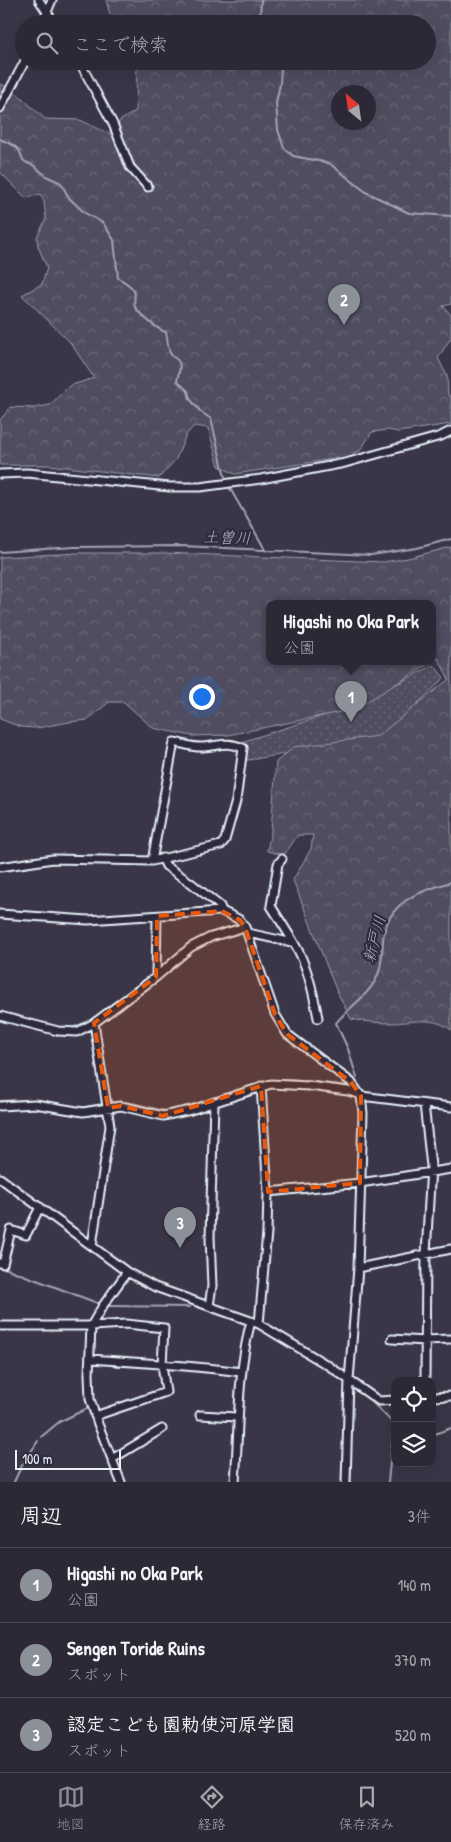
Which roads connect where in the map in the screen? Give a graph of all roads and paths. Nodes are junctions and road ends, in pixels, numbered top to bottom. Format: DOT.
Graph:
graph roads {
  1 [pos="39,0"];
  2 [pos="52,0"];
  3 [pos="47,11"];
  4 [pos="45,15"];
  5 [pos="50,15"];
  6 [pos="20,70"];
  7 [pos="84,70"];
  8 [pos="0,108"];
  9 [pos="148,188"];
  10 [pos="451,431"];
  11 [pos="0,474"];
  12 [pos="162,858"];
  13 [pos="152,860"];
  14 [pos="282,860"];
  15 [pos="0,866"];
  16 [pos="222,911"];
  17 [pos="0,914"];
  18 [pos="157,916"];
  19 [pos="246,930"];
  20 [pos="293,941"];
  21 [pos="156,978"];
  22 [pos="0,1016"];
  23 [pos="318,1018"];
  24 [pos="94,1024"];
  25 [pos="261,1086"];
  26 [pos="360,1095"];
  27 [pos="214,1102"];
  28 [pos="424,1104"];
  29 [pos="0,1106"];
  30 [pos="451,1107"];
  31 [pos="108,1108"];
  32 [pos="451,1169"];
  33 [pos="431,1172"];
  34 [pos="0,1178"];
  35 [pos="360,1183"];
  36 [pos="268,1192"];
  37 [pos="40,1207"];
  38 [pos="92,1245"];
  39 [pos="451,1250"];
  40 [pos="426,1254"];
  41 [pos="0,1263"];
  42 [pos="358,1268"];
  43 [pos="127,1272"];
  44 [pos="209,1306"];
  45 [pos="251,1321"];
  46 [pos="259,1324"];
  47 [pos="0,1326"];
  48 [pos="91,1326"];
  49 [pos="392,1339"];
  50 [pos="451,1339"];
  51 [pos="424,1340"];
  52 [pos="90,1359"];
  53 [pos="162,1365"];
  54 [pos="242,1372"];
  55 [pos="425,1377"];
  56 [pos="350,1380"];
  57 [pos="451,1396"];
  58 [pos="436,1397"];
  59 [pos="391,1400"];
  60 [pos="200,1415"];
  61 [pos="95,1416"];
  62 [pos="238,1417"];
  63 [pos="162,1429"];
  64 [pos="112,1460"];
  65 [pos="121,1482"];
  66 [pos="235,1482"];
  67 [pos="346,1482"];
  1 -- 3 [label="street"];
  2 -- 3 [label="street"];
  3 -- 4 [label="street"];
  3 -- 5 [label="street"];
  6 -- 8 [label="street"];
  7 -- 9 [label="street"];
  10 -- 11 [label="street"];
  12 -- 13 [label="street"];
  12 -- 13 [label="street"];
  12 -- 16 [label="street"];
  13 -- 15 [label="street"];
  14 -- 20 [label="street"];
  16 -- 18 [label="street"];
  16 -- 19 [label="street"];
  17 -- 18 [label="street"];
  18 -- 21 [label="street"];
  19 -- 20 [label="street"];
  19 -- 21 [label="street"];
  19 -- 26 [label="street"];
  20 -- 23 [label="street"];
  21 -- 24 [label="street"];
  22 -- 24 [label="street"];
  24 -- 31 [label="street"];
  25 -- 26 [label="street"];
  25 -- 27 [label="street"];
  25 -- 36 [label="street"];
  26 -- 28 [label="street"];
  26 -- 35 [label="street"];
  27 -- 31 [label="street"];
  27 -- 44 [label="street"];
  28 -- 30 [label="street"];
  28 -- 33 [label="street"];
  29 -- 31 [label="street"];
  31 -- 38 [label="street"];
  32 -- 33 [label="street"];
  33 -- 35 [label="street"];
  33 -- 40 [label="street"];
  34 -- 37 [label="street"];
  35 -- 36 [label="street"];
  35 -- 42 [label="street"];
  36 -- 46 [label="street"];
  37 -- 38 [label="street"];
  37 -- 41 [label="street"];
  38 -- 43 [label="street"];
  39 -- 40 [label="street"];
  40 -- 42 [label="street"];
  40 -- 51 [label="street"];
  42 -- 56 [label="street"];
  43 -- 44 [label="street"];
  43 -- 48 [label="street"];
  44 -- 45 [label="street"];
  45 -- 46 [label="street"];
  45 -- 54 [label="street"];
  46 -- 56 [label="street"];
  47 -- 48 [label="street"];
  48 -- 52 [label="street"];
  48 -- 53 [label="street"];
  49 -- 51 [label="street"];
  50 -- 51 [label="street"];
  51 -- 55 [label="street"];
  52 -- 53 [label="street"];
  52 -- 61 [label="street"];
  53 -- 54 [label="street"];
  53 -- 61 [label="street"];
  54 -- 62 [label="street"];
  56 -- 59 [label="street"];
  56 -- 67 [label="street"];
  57 -- 58 [label="street"];
  60 -- 62 [label="street"];
  61 -- 64 [label="street"];
  62 -- 66 [label="street"];
  63 -- 64 [label="street"];
  64 -- 65 [label="street"];
}
